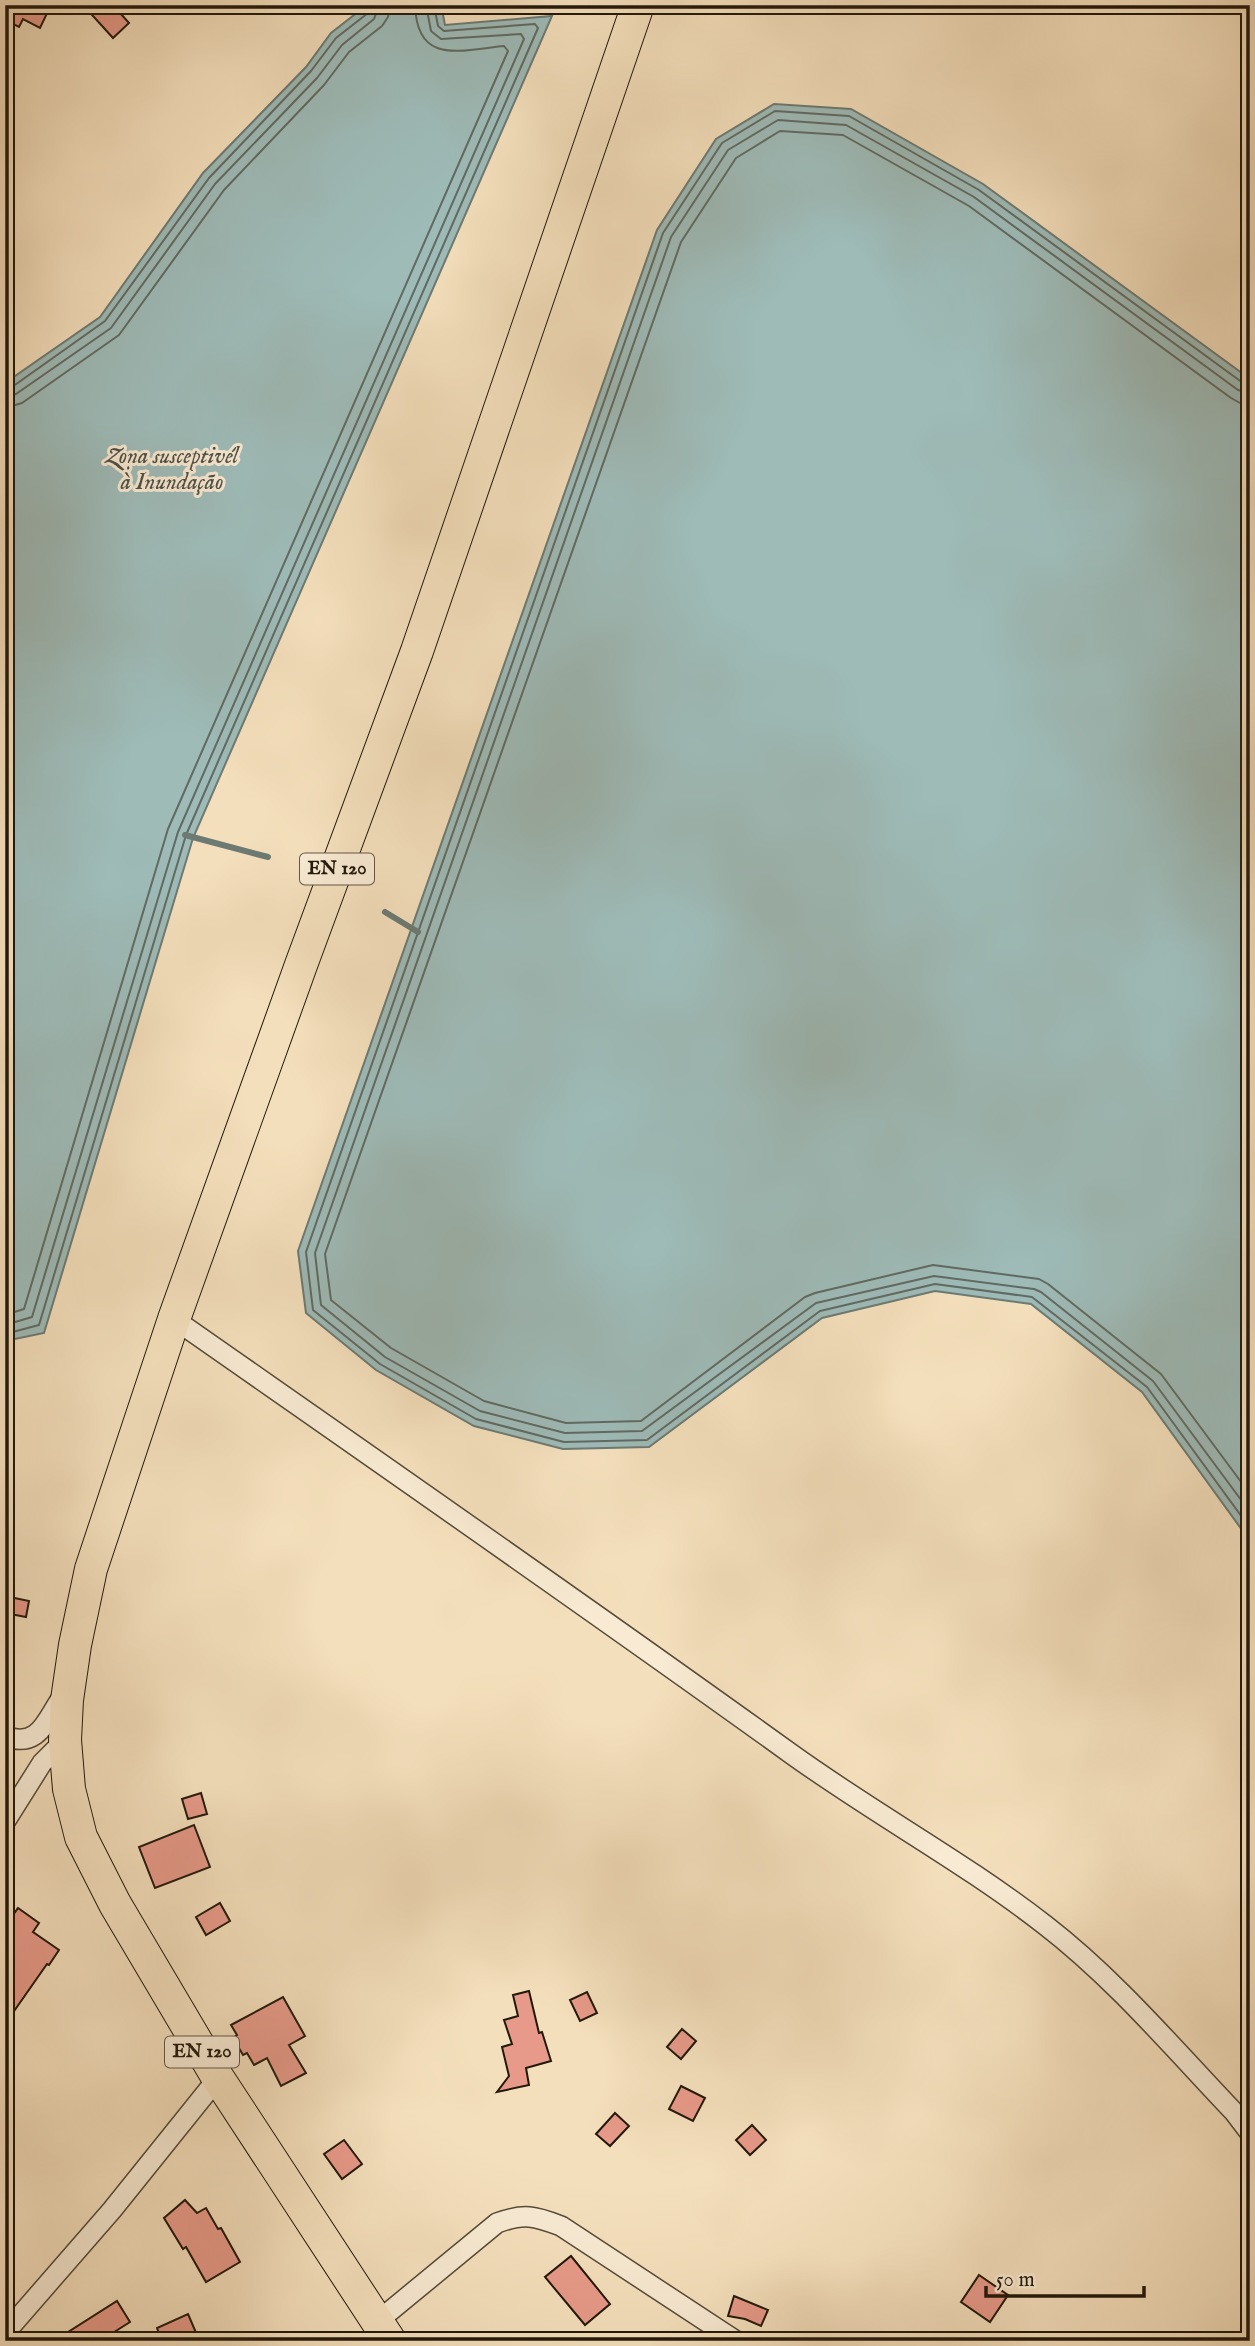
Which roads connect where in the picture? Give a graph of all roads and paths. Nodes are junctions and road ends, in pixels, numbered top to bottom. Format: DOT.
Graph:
graph roads {
  1 [pos="638,5"];
  2 [pos="174,1319"];
  3 [pos="69,1686"];
  4 [pos="5,1736"];
  5 [pos="65,1741"];
  6 [pos="5,1822"];
  7 [pos="218,2078"];
  8 [pos="1250,2133"];
  9 [pos="384,2331"];
  10 [pos="5,2333"];
  11 [pos="736,2341"];
  1 -- 2 [label="main road, EN 120"];
  2 -- 3 [label="main road, EN 120"];
  2 -- 8 [label="street"];
  3 -- 4 [label="street"];
  3 -- 5 [label="main road, EN 120"];
  5 -- 6 [label="street"];
  5 -- 7 [label="main road, EN 120"];
  7 -- 9 [label="main road, EN 120"];
  7 -- 10 [label="street"];
  9 -- 11 [label="street"];
}
